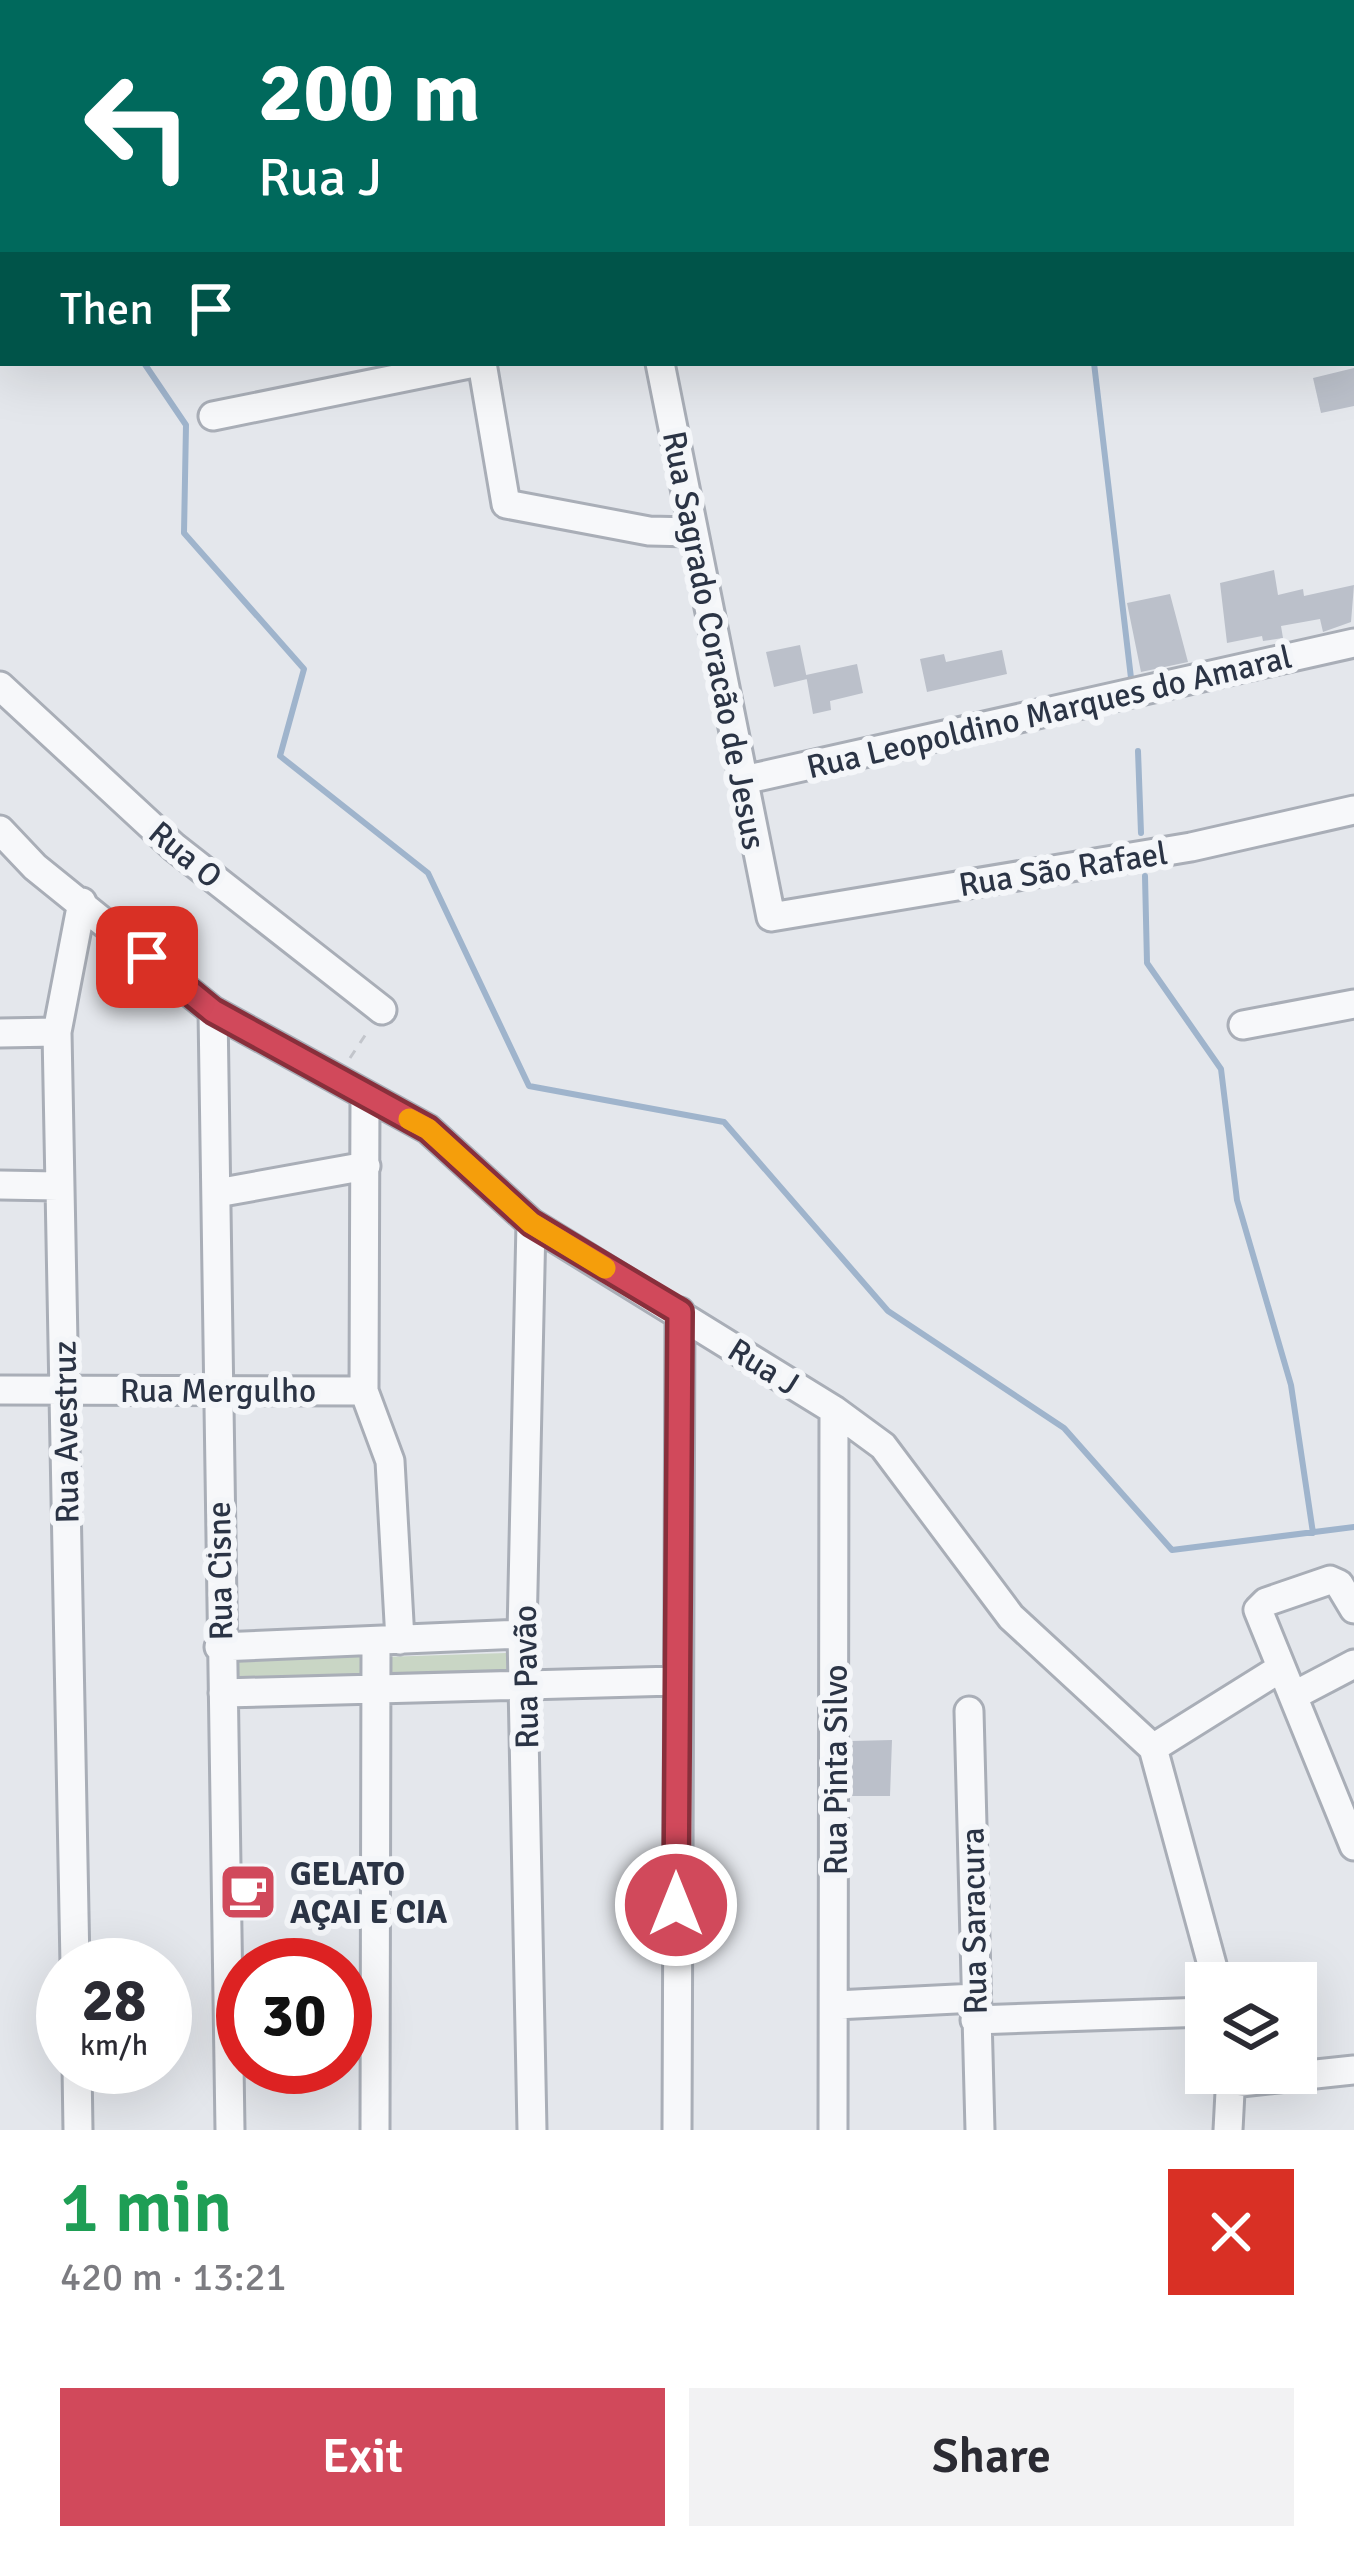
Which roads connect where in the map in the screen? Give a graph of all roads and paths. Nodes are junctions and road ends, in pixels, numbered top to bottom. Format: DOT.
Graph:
graph roads {
  1 [pos="463,366"];
  2 [pos="479,366"];
  3 [pos="661,366"];
  4 [pos="213,416"];
  5 [pos="692,532"];
  6 [pos="1354,643"];
  7 [pos="0,686"];
  8 [pos="744,780"];
  9 [pos="1354,810"];
  10 [pos="0,830"];
  11 [pos="35,867"];
  12 [pos="0,869"];
  13 [pos="82,902"];
  14 [pos="771,916"];
  15 [pos="1354,1004"];
  16 [pos="382,1010"];
  17 [pos="213,1011"];
  18 [pos="1243,1024"];
  19 [pos="57,1032"];
  20 [pos="0,1033"];
  21 [pos="336,1079"];
  22 [pos="365,1095"];
  23 [pos="366,1166"];
  24 [pos="0,1185"];
  25 [pos="58,1186"];
  26 [pos="218,1193"];
  27 [pos="531,1223"];
  28 [pos="680,1312"];
  29 [pos="0,1390"];
  30 [pos="65,1390"];
  31 [pos="217,1390"];
  32 [pos="364,1391"];
  33 [pos="834,1410"];
  34 [pos="1354,1609"];
  35 [pos="523,1634"];
  36 [pos="388,1642"];
  37 [pos="219,1648"];
  38 [pos="1354,1664"];
  39 [pos="1281,1668"];
  40 [pos="675,1681"];
  41 [pos="525,1685"];
  42 [pos="378,1686"];
  43 [pos="224,1693"];
  44 [pos="1293,1696"];
  45 [pos="969,1712"];
  46 [pos="1153,1748"];
  47 [pos="1354,1846"];
  48 [pos="75,1938"];
  49 [pos="1211,1962"];
  50 [pos="836,2005"];
  51 [pos="975,2009"];
  52 [pos="1185,2012"];
  53 [pos="1354,2070"];
  54 [pos="1317,2072"];
  55 [pos="78,2094"];
  56 [pos="1230,2094"];
  57 [pos="79,2130"];
  58 [pos="230,2130"];
  59 [pos="375,2130"];
  60 [pos="532,2130"];
  61 [pos="676,2130"];
  62 [pos="833,2130"];
  63 [pos="980,2130"];
  64 [pos="1228,2130"];
  1 -- 4 [label="street"];
  2 -- 5 [label="street"];
  3 -- 5 [label="street, Rua Sagrado Coracão de Jesus"];
  5 -- 8 [label="street, Rua Sagrado Coracão de Jesus"];
  6 -- 8 [label="street, Rua Leopoldino Marques do Amaral"];
  7 -- 16 [label="street, Rua O"];
  8 -- 14 [label="street, Rua Sagrado Coracão de Jesus"];
  9 -- 14 [label="street, Rua São Rafael"];
  10 -- 11 [label="street, Rua J"];
  11 -- 12 [label="street"];
  11 -- 13 [label="street, Rua J"];
  13 -- 17 [label="street, Rua J"];
  13 -- 19 [label="street, Rua Avestruz"];
  15 -- 18 [label="street"];
  16 -- 21 [label="path"];
  17 -- 21 [label="street, Rua J"];
  17 -- 26 [label="street, Rua Cisne"];
  19 -- 20 [label="street"];
  19 -- 25 [label="street, Rua Avestruz"];
  21 -- 22 [label="street, Rua J"];
  22 -- 23 [label="street"];
  22 -- 27 [label="street, Rua J"];
  23 -- 26 [label="street"];
  23 -- 32 [label="street"];
  24 -- 25 [label="street"];
  25 -- 30 [label="street, Rua Avestruz"];
  26 -- 31 [label="street, Rua Cisne"];
  27 -- 28 [label="street, Rua J"];
  27 -- 35 [label="street, Rua Pavão"];
  28 -- 33 [label="street, Rua J"];
  28 -- 40 [label="street"];
  29 -- 30 [label="street, Rua Mergulho"];
  30 -- 31 [label="street, Rua Mergulho"];
  30 -- 48 [label="street, Rua Avestruz"];
  31 -- 32 [label="street, Rua Mergulho"];
  31 -- 37 [label="street, Rua Cisne"];
  32 -- 36 [label="street"];
  33 -- 46 [label="street, Rua J"];
  33 -- 50 [label="street, Rua Pinta Silvo"];
  34 -- 39 [label="street"];
  35 -- 36 [label="street"];
  35 -- 41 [label="street, Rua Pavão"];
  36 -- 37 [label="street"];
  36 -- 42 [label="street"];
  37 -- 43 [label="street, Rua Cisne"];
  38 -- 44 [label="street"];
  39 -- 44 [label="street"];
  39 -- 46 [label="street"];
  40 -- 41 [label="street"];
  40 -- 61 [label="street"];
  41 -- 42 [label="street"];
  41 -- 60 [label="street, Rua Pavão"];
  42 -- 43 [label="street"];
  42 -- 59 [label="street"];
  43 -- 58 [label="street, Rua Cisne"];
  44 -- 47 [label="street"];
  45 -- 51 [label="street, Rua Saracura"];
  46 -- 49 [label="street"];
  50 -- 51 [label="street"];
  50 -- 62 [label="street, Rua Pinta Silvo"];
  51 -- 52 [label="street"];
  51 -- 63 [label="street, Rua Saracura"];
  53 -- 54 [label="street"];
  55 -- 57 [label="street"];
  56 -- 64 [label="street"];
}
